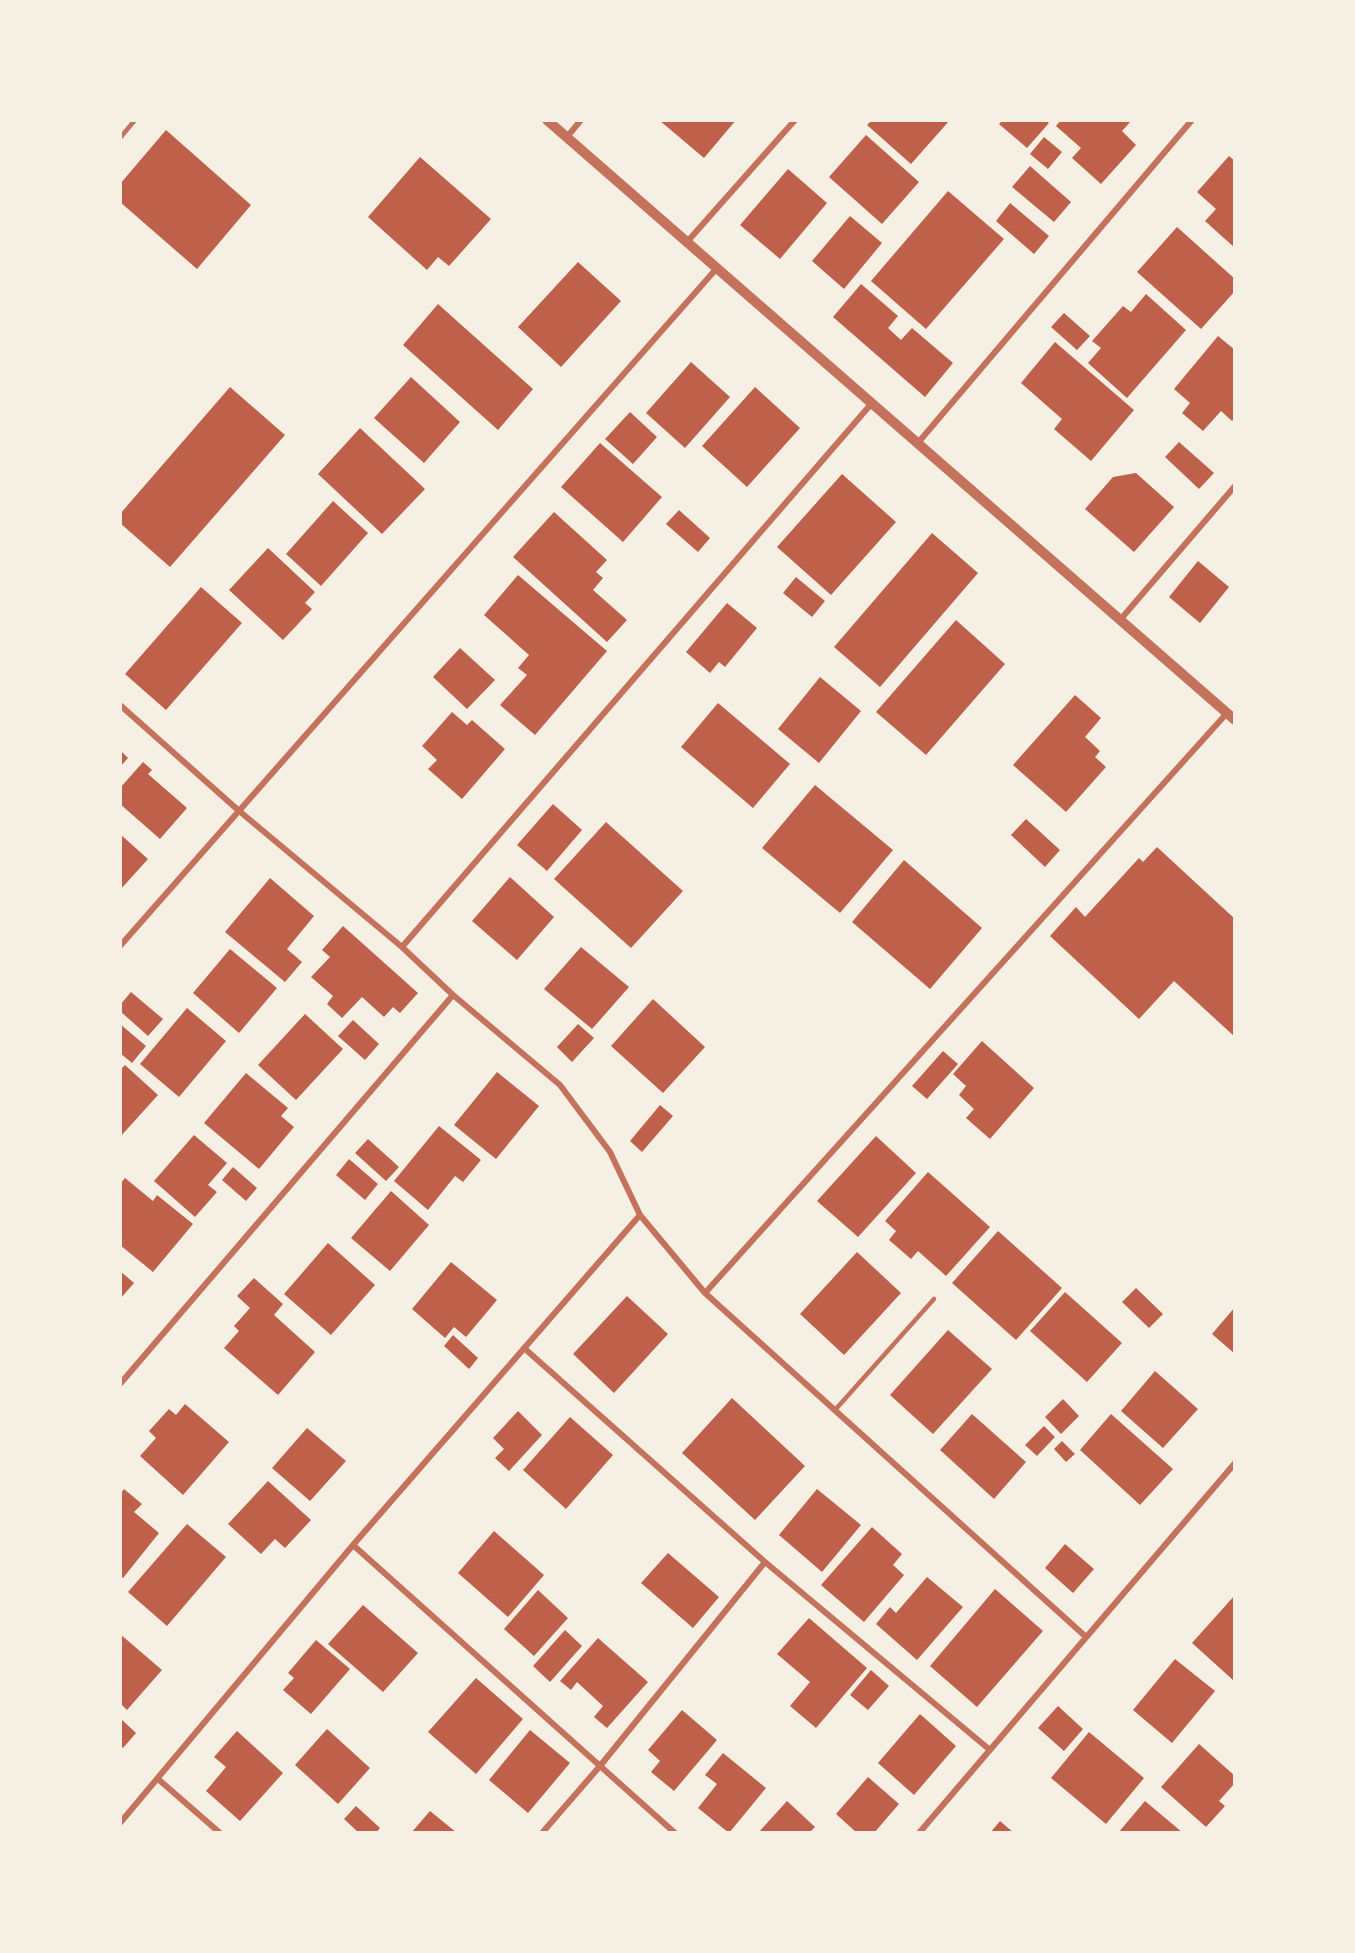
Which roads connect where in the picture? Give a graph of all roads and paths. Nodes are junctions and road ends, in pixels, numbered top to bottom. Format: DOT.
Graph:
graph roads {
  1 [pos="135,120"];
  2 [pos="547,120"];
  3 [pos="581,120"];
  4 [pos="795,120"];
  5 [pos="1192,120"];
  6 [pos="567,137"];
  7 [pos="120,138"];
  8 [pos="687,242"];
  9 [pos="717,268"];
  10 [pos="872,404"];
  11 [pos="918,444"];
  12 [pos="1235,486"];
  13 [pos="1120,620"];
  14 [pos="120,705"];
  15 [pos="1231,717"];
  16 [pos="238,810"];
  17 [pos="120,946"];
  18 [pos="402,947"];
  19 [pos="453,995"];
  20 [pos="640,1215"];
  21 [pos="705,1293"];
  22 [pos="934,1299"];
  23 [pos="524,1348"];
  24 [pos="120,1384"];
  25 [pos="835,1410"];
  26 [pos="1235,1462"];
  27 [pos="353,1545"];
  28 [pos="765,1562"];
  29 [pos="1085,1636"];
  30 [pos="990,1750"];
  31 [pos="600,1767"];
  32 [pos="158,1779"];
  33 [pos="120,1823"];
  34 [pos="220,1833"];
  35 [pos="542,1833"];
  36 [pos="675,1833"];
  37 [pos="919,1833"];
  1 -- 7 [label="lane"];
  2 -- 6 [label="street"];
  3 -- 6 [label="street"];
  4 -- 8 [label="street"];
  5 -- 11 [label="street"];
  6 -- 8 [label="street"];
  8 -- 9 [label="street"];
  9 -- 10 [label="street"];
  9 -- 16 [label="street"];
  10 -- 11 [label="street"];
  10 -- 18 [label="street"];
  11 -- 13 [label="street"];
  12 -- 13 [label="street"];
  13 -- 15 [label="street"];
  14 -- 16 [label="street"];
  15 -- 21 [label="street"];
  16 -- 17 [label="street"];
  16 -- 18 [label="street"];
  18 -- 19 [label="street"];
  19 -- 20 [label="street"];
  19 -- 24 [label="street"];
  20 -- 21 [label="street"];
  20 -- 23 [label="street"];
  21 -- 25 [label="street"];
  22 -- 25 [label="lane"];
  23 -- 27 [label="street"];
  23 -- 28 [label="street"];
  25 -- 29 [label="street"];
  26 -- 29 [label="street"];
  27 -- 31 [label="street"];
  27 -- 32 [label="street"];
  28 -- 30 [label="street"];
  28 -- 31 [label="street"];
  29 -- 30 [label="street"];
  30 -- 37 [label="street"];
  31 -- 35 [label="street"];
  31 -- 36 [label="street"];
  32 -- 33 [label="street"];
  32 -- 34 [label="street"];
}
